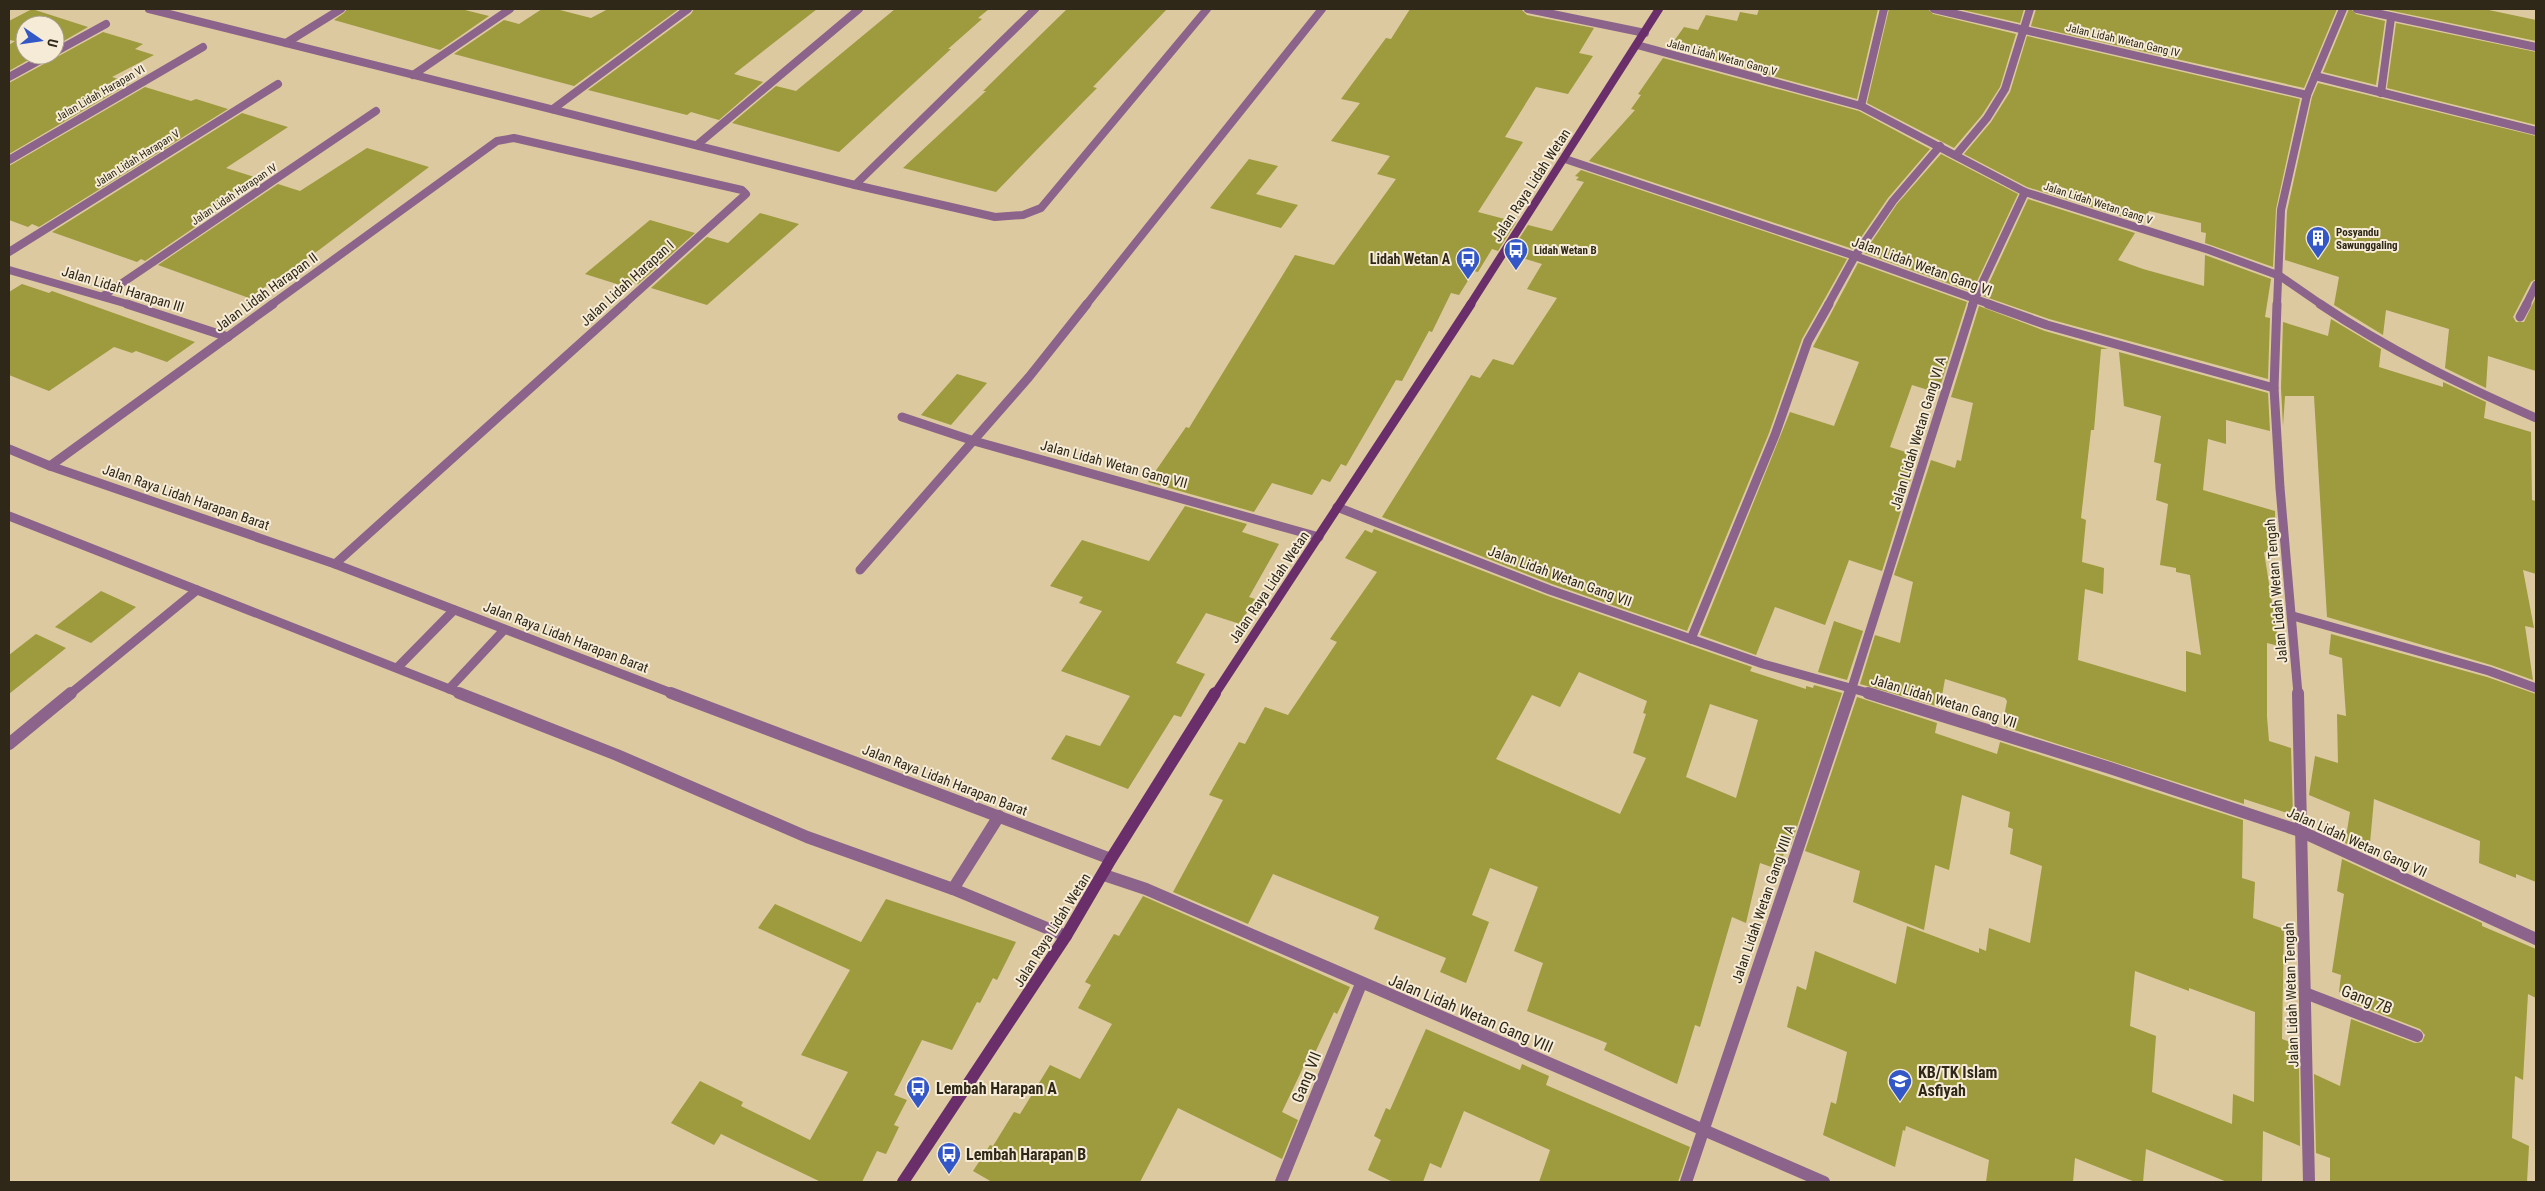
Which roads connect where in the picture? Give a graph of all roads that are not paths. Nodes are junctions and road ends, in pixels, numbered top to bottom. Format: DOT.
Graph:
graph roads {
  1 [pos="155,9"];
  2 [pos="341,9"];
  3 [pos="510,9"];
  4 [pos="688,9"];
  5 [pos="858,9"];
  6 [pos="1035,9"];
  7 [pos="1208,9"];
  8 [pos="1322,9"];
  9 [pos="1528,9"];
  10 [pos="1659,9"];
  11 [pos="1884,9"];
  12 [pos="1934,9"];
  13 [pos="2030,9"];
  14 [pos="2343,9"];
  15 [pos="2357,9"];
  16 [pos="2391,18"];
  17 [pos="106,24"];
  18 [pos="2025,29"];
  19 [pos="1645,33"];
  20 [pos="286,43"];
  21 [pos="1637,45"];
  22 [pos="65,47"];
  23 [pos="203,47"];
  24 [pos="2536,47"];
  25 [pos="31,65"];
  26 [pos="413,75"];
  27 [pos="2315,76"];
  28 [pos="9,77"];
  29 [pos="278,84"];
  30 [pos="2381,92"];
  31 [pos="2307,95"];
  32 [pos="1861,106"];
  33 [pos="553,109"];
  34 [pos="376,111"];
  35 [pos="2536,131"];
  36 [pos="497,140"];
  37 [pos="697,145"];
  38 [pos="1940,146"];
  39 [pos="1956,155"];
  40 [pos="1565,159"];
  41 [pos="9,160"];
  42 [pos="855,185"];
  43 [pos="2025,192"];
  44 [pos="9,252"];
  45 [pos="1855,256"];
  46 [pos="9,270"];
  47 [pos="2280,276"];
  48 [pos="2536,285"];
  49 [pos="104,296"];
  50 [pos="1974,300"];
  51 [pos="2520,317"];
  52 [pos="228,336"];
  53 [pos="2274,388"];
  54 [pos="902,417"];
  55 [pos="2536,418"];
  56 [pos="974,441"];
  57 [pos="9,449"];
  58 [pos="50,466"];
  59 [pos="1337,507"];
  60 [pos="9,516"];
  61 [pos="1319,537"];
  62 [pos="335,564"];
  63 [pos="860,570"];
  64 [pos="197,590"];
  65 [pos="454,610"];
  66 [pos="2293,616"];
  67 [pos="504,630"];
  68 [pos="1691,639"];
  69 [pos="398,667"];
  70 [pos="1852,688"];
  71 [pos="2536,688"];
  72 [pos="449,689"];
  73 [pos="9,744"];
  74 [pos="999,816"];
  75 [pos="2300,831"];
  76 [pos="1111,859"];
  77 [pos="1104,874"];
  78 [pos="953,889"];
  79 [pos="1066,936"];
  80 [pos="2536,939"];
  81 [pos="1361,984"];
  82 [pos="2305,993"];
  83 [pos="2417,1036"];
  84 [pos="1702,1128"];
  85 [pos="904,1182"];
  86 [pos="1281,1182"];
  87 [pos="1686,1182"];
  88 [pos="1824,1182"];
  89 [pos="2309,1182"];
  1 -- 20 [label="street"];
  2 -- 20 [label="street"];
  3 -- 26 [label="street"];
  4 -- 33 [label="street"];
  5 -- 37 [label="street"];
  6 -- 42 [label="street"];
  7 -- 42 [label="street"];
  8 -- 56 [label="street"];
  9 -- 19 [label="street"];
  10 -- 19 [label="main road, Jalan Raya Lidah Wetan"];
  11 -- 32 [label="street"];
  12 -- 18 [label="street, Jalan Lidah Wetan Gang IV"];
  13 -- 18 [label="street"];
  14 -- 27 [label="street, Jalan Lidah Wetan Tengah"];
  15 -- 16 [label="street"];
  16 -- 24 [label="street"];
  16 -- 30 [label="street"];
  17 -- 22 [label="street"];
  18 -- 31 [label="street, Jalan Lidah Wetan Gang IV"];
  18 -- 39 [label="street"];
  19 -- 21 [label="main road, Jalan Raya Lidah Wetan"];
  20 -- 26 [label="street"];
  21 -- 32 [label="street, Jalan Lidah Wetan Gang V"];
  21 -- 40 [label="main road, Jalan Raya Lidah Wetan"];
  23 -- 41 [label="street, Jalan Lidah Harapan VI"];
  25 -- 28 [label="street"];
  26 -- 33 [label="street"];
  27 -- 30 [label="street"];
  27 -- 31 [label="street, Jalan Lidah Wetan Tengah"];
  29 -- 44 [label="street, Jalan Lidah Harapan V"];
  30 -- 35 [label="street"];
  31 -- 47 [label="street, Jalan Lidah Wetan Tengah"];
  32 -- 38 [label="street, Jalan Lidah Wetan Gang V"];
  33 -- 37 [label="street"];
  34 -- 49 [label="street, Jalan Lidah Harapan IV"];
  36 -- 52 [label="street, Jalan Lidah Harapan II"];
  36 -- 62 [label="street, Jalan Lidah Harapan I"];
  37 -- 42 [label="street"];
  38 -- 39 [label="street, Jalan Lidah Wetan Gang V"];
  38 -- 45 [label="street"];
  39 -- 43 [label="street, Jalan Lidah Wetan Gang V"];
  40 -- 45 [label="street, Jalan Lidah Wetan Gang VI"];
  40 -- 59 [label="main road, Jalan Raya Lidah Wetan"];
  43 -- 47 [label="street, Jalan Lidah Wetan Gang V"];
  43 -- 50 [label="street, Jalan Lidah Wetan Gang VI A"];
  45 -- 50 [label="street, Jalan Lidah Wetan Gang VI"];
  45 -- 68 [label="street"];
  46 -- 49 [label="street, Jalan Lidah Harapan III"];
  47 -- 53 [label="street, Jalan Lidah Wetan Tengah"];
  47 -- 55 [label="street, Jalan Lidah Wetan Gang V"];
  48 -- 51 [label="street"];
  49 -- 52 [label="street, Jalan Lidah Harapan III"];
  50 -- 53 [label="street, Jalan Lidah Wetan Gang VI"];
  50 -- 70 [label="street, Jalan Lidah Wetan Gang VI A"];
  52 -- 58 [label="street, Jalan Lidah Harapan II"];
  53 -- 66 [label="street, Jalan Lidah Wetan Tengah"];
  54 -- 56 [label="street, Jalan Lidah Wetan Gang VII"];
  56 -- 61 [label="street, Jalan Lidah Wetan Gang VII"];
  56 -- 63 [label="street"];
  57 -- 58 [label="street, Jalan Raya Lidah Harapan Barat"];
  58 -- 62 [label="street, Jalan Raya Lidah Harapan Barat"];
  59 -- 61 [label="main road, Jalan Raya Lidah Wetan"];
  59 -- 68 [label="street, Jalan Lidah Wetan Gang VII"];
  60 -- 64 [label="street"];
  61 -- 76 [label="main road, Jalan Raya Lidah Wetan"];
  62 -- 65 [label="street, Jalan Raya Lidah Harapan Barat"];
  64 -- 69 [label="street"];
  64 -- 73 [label="street"];
  65 -- 67 [label="street, Jalan Raya Lidah Harapan Barat"];
  65 -- 69 [label="street"];
  66 -- 71 [label="street"];
  66 -- 75 [label="street, Jalan Lidah Wetan Tengah"];
  67 -- 72 [label="street"];
  67 -- 74 [label="street, Jalan Raya Lidah Harapan Barat"];
  68 -- 70 [label="street, Jalan Lidah Wetan Gang VII"];
  69 -- 72 [label="street"];
  70 -- 75 [label="street, Jalan Lidah Wetan Gang VII"];
  70 -- 84 [label="street, Jalan Lidah Wetan Gang VIII A"];
  72 -- 78 [label="street"];
  74 -- 76 [label="street, Jalan Raya Lidah Harapan Barat"];
  74 -- 78 [label="street"];
  75 -- 80 [label="street, Jalan Lidah Wetan Gang VII"];
  75 -- 82 [label="street, Jalan Lidah Wetan Tengah"];
  76 -- 77 [label="main road, Jalan Raya Lidah Wetan"];
  77 -- 79 [label="main road, Jalan Raya Lidah Wetan"];
  77 -- 81 [label="street, Jalan Lidah Wetan Gang VIII"];
  78 -- 79 [label="street"];
  79 -- 85 [label="main road, Jalan Raya Lidah Wetan"];
  81 -- 84 [label="street, Jalan Lidah Wetan Gang VIII"];
  81 -- 86 [label="street, Gang VII"];
  82 -- 83 [label="street, Gang 7B"];
  82 -- 89 [label="street, Jalan Lidah Wetan Tengah"];
  84 -- 87 [label="street, Jalan Lidah Wetan Gang VIII A"];
  84 -- 88 [label="street, Jalan Lidah Wetan Gang VIII"];
}
